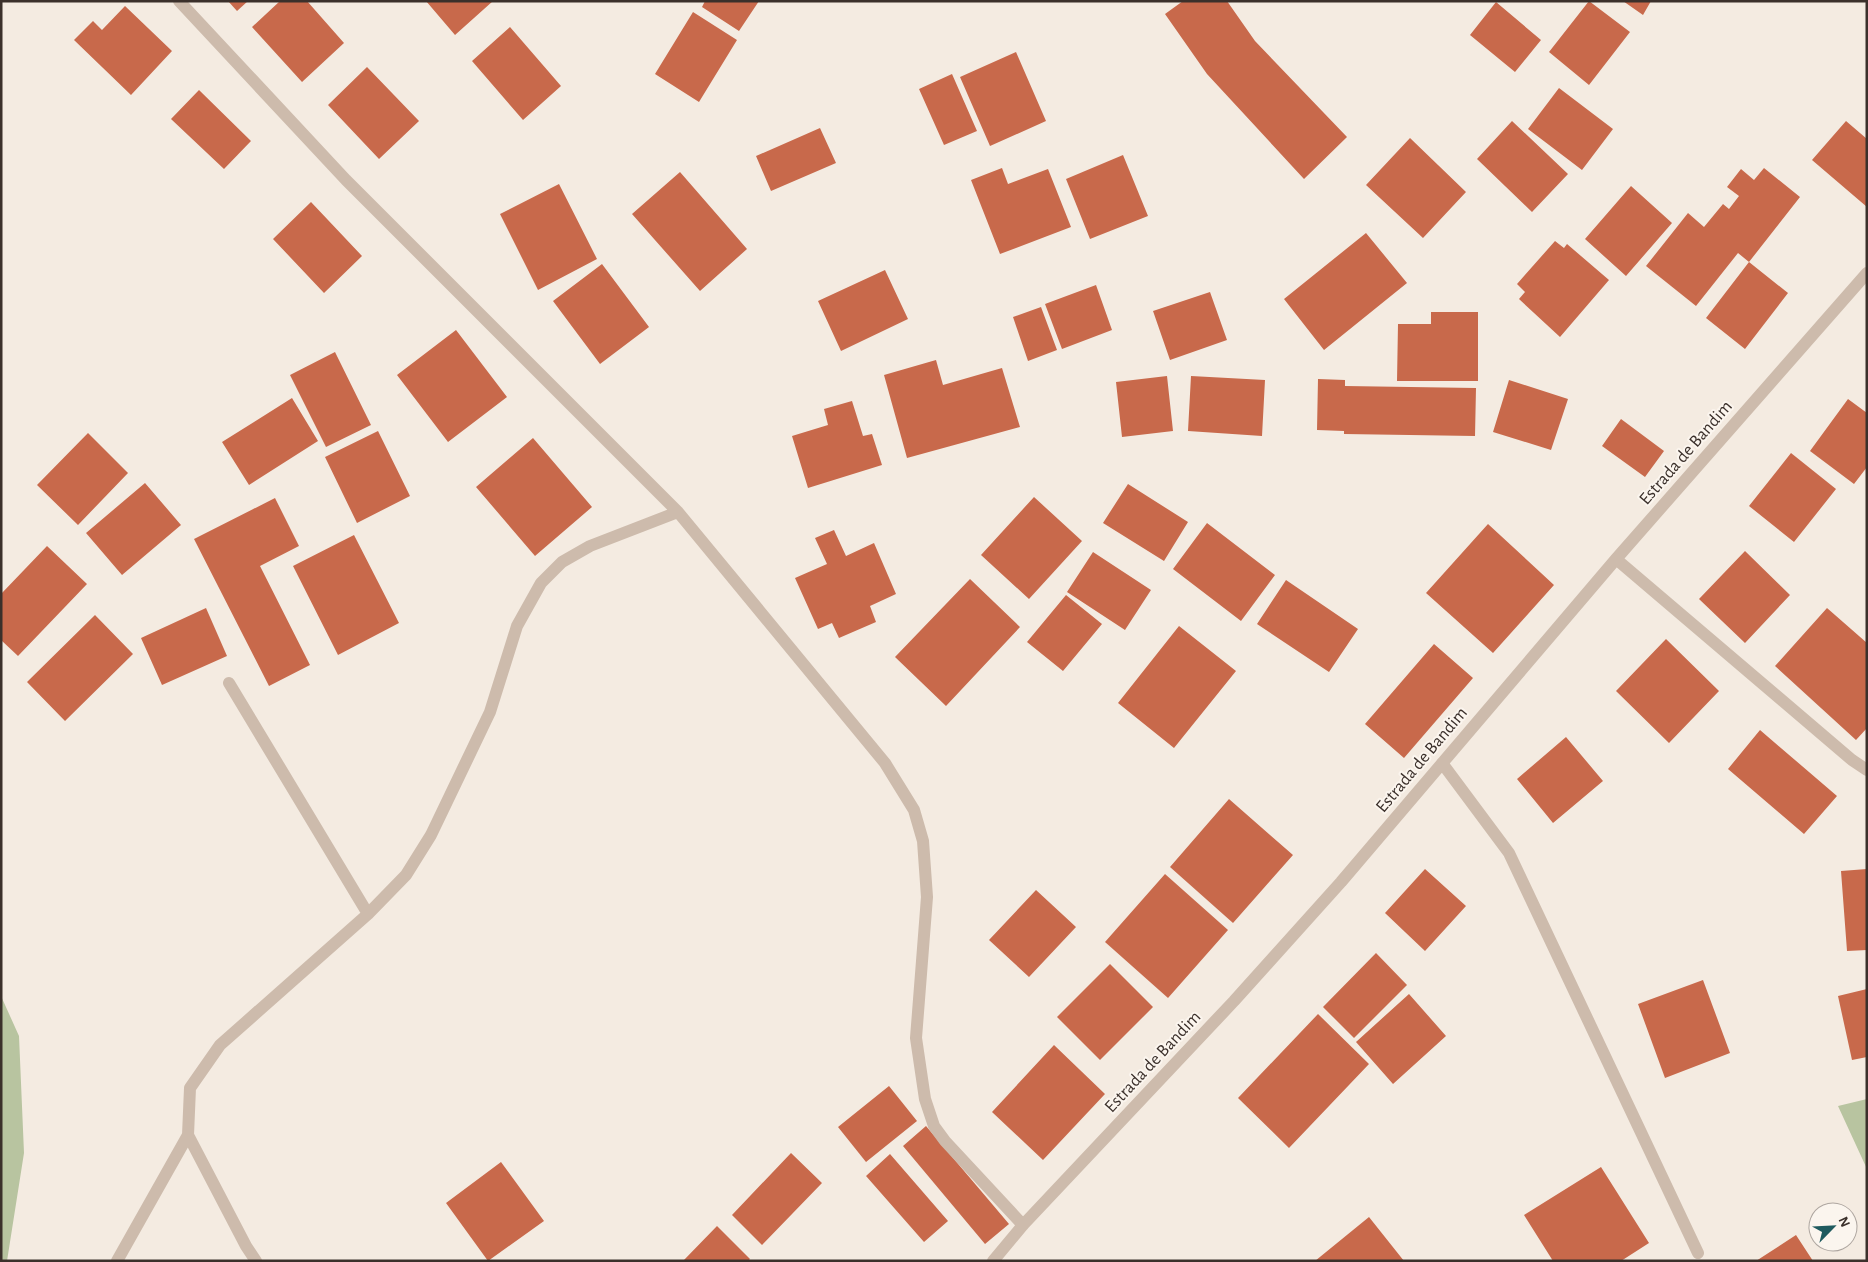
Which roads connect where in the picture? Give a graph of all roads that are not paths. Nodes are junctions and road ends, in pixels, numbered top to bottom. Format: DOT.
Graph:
graph roads {
  1 [pos="179,1"];
  2 [pos="1867,274"];
  3 [pos="678,512"];
  4 [pos="1616,559"];
  5 [pos="229,683"];
  6 [pos="1442,763"];
  7 [pos="1867,770"];
  8 [pos="368,914"];
  9 [pos="188,1135"];
  10 [pos="1023,1225"];
  11 [pos="1698,1253"];
  12 [pos="117,1261"];
  13 [pos="256,1261"];
  14 [pos="993,1261"];
  1 -- 3 [label="street"];
  2 -- 4 [label="street, Estrada de Bandim"];
  3 -- 8 [label="street"];
  3 -- 10 [label="street"];
  4 -- 6 [label="street, Estrada de Bandim"];
  4 -- 7 [label="street"];
  5 -- 8 [label="street"];
  6 -- 10 [label="street, Estrada de Bandim"];
  6 -- 11 [label="street"];
  8 -- 9 [label="street"];
  9 -- 12 [label="street"];
  9 -- 13 [label="street"];
  10 -- 14 [label="street, Estrada de Bandim"];
}
